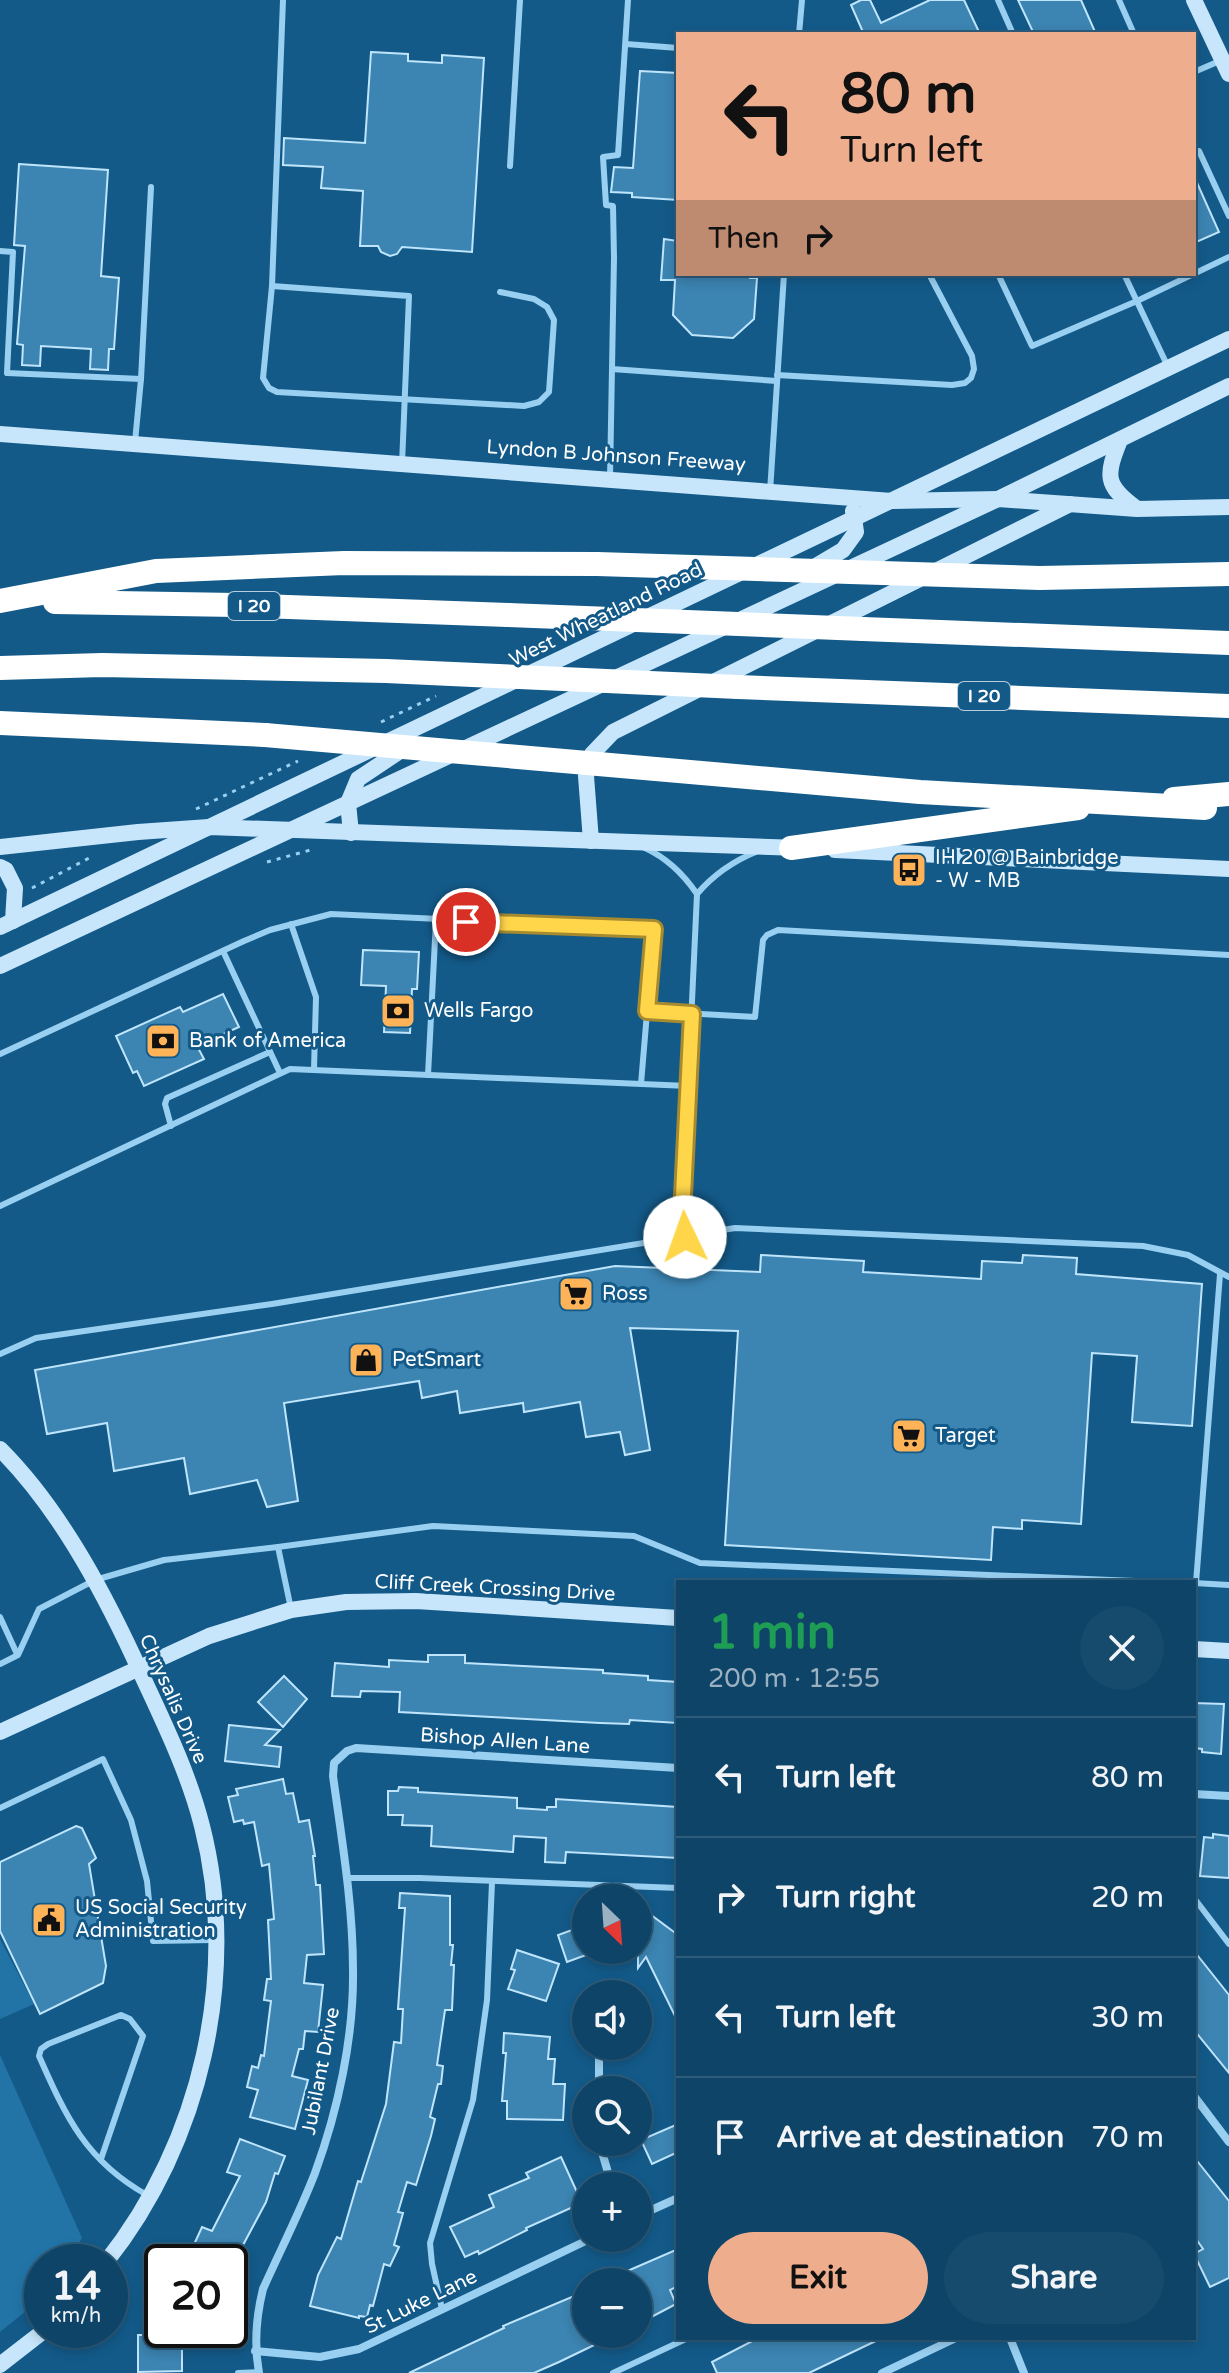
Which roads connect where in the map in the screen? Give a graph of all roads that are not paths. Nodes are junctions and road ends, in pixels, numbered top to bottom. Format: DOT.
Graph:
graph roads {
  1 [pos="283,0"];
  2 [pos="520,0"];
  3 [pos="628,0"];
  4 [pos="802,0"];
  5 [pos="998,0"];
  6 [pos="1119,0"];
  7 [pos="1194,0"];
  8 [pos="799,32"];
  9 [pos="1012,32"];
  10 [pos="1133,32"];
  11 [pos="626,44"];
  12 [pos="676,48"];
  13 [pos="1226,67"];
  14 [pos="1196,72"];
  15 [pos="1196,152"];
  16 [pos="510,166"];
  17 [pos="151,187"];
  18 [pos="1229,216"];
  19 [pos="0,251"];
  20 [pos="1229,257"];
  21 [pos="1196,273"];
  22 [pos="784,276"];
  23 [pos="930,276"];
  24 [pos="999,276"];
  25 [pos="1125,276"];
  26 [pos="1189,276"];
  27 [pos="272,286"];
  28 [pos="500,292"];
  29 [pos="1137,301"];
  30 [pos="1229,339"];
  31 [pos="1168,367"];
  32 [pos="612,369"];
  33 [pos="777,378"];
  34 [pos="141,379"];
  35 [pos="1229,386"];
  36 [pos="404,400"];
  37 [pos="0,434"];
  38 [pos="1120,440"];
  39 [pos="135,444"];
  40 [pos="402,464"];
  41 [pos="610,480"];
  42 [pos="770,492"];
  43 [pos="848,497"];
  44 [pos="998,499"];
  45 [pos="892,501"];
  46 [pos="1071,503"];
  47 [pos="1229,507"];
  48 [pos="1137,509"];
  49 [pos="856,518"];
  50 [pos="1229,574"];
  51 [pos="794,593"];
  52 [pos="0,601"];
  53 [pos="1229,643"];
  54 [pos="0,668"];
  55 [pos="1229,706"];
  56 [pos="437,718"];
  57 [pos="0,723"];
  58 [pos="1229,794"];
  59 [pos="348,803"];
  60 [pos="1217,808"];
  61 [pos="209,827"];
  62 [pos="290,830"];
  63 [pos="351,833"];
  64 [pos="591,841"];
  65 [pos="630,842"];
  66 [pos="0,847"];
  67 [pos="780,847"];
  68 [pos="0,867"];
  69 [pos="1229,869"];
  70 [pos="697,894"];
  71 [pos="436,920"];
  72 [pos="6,924"];
  73 [pos="291,924"];
  74 [pos="223,951"];
  75 [pos="1229,955"];
  76 [pos="0,966"];
  77 [pos="647,1011"];
  78 [pos="692,1014"];
  79 [pos="270,1052"];
  80 [pos="0,1054"];
  81 [pos="314,1069"];
  82 [pos="280,1073"];
  83 [pos="428,1075"];
  84 [pos="641,1084"];
  85 [pos="688,1086"];
  86 [pos="171,1126"];
  87 [pos="0,1206"];
  88 [pos="685,1237"];
  89 [pos="1220,1274"];
  90 [pos="1229,1277"];
  91 [pos="0,1354"];
  92 [pos="0,1449"];
  93 [pos="278,1547"];
  94 [pos="95,1580"];
  95 [pos="1111,1580"];
  96 [pos="1195,1580"];
  97 [pos="1196,1583"];
  98 [pos="1229,1585"];
  99 [pos="291,1610"];
  100 [pos="0,1617"];
  101 [pos="676,1618"];
  102 [pos="1196,1649"];
  103 [pos="1229,1651"];
  104 [pos="18,1655"];
  105 [pos="0,1664"];
  106 [pos="138,1667"];
  107 [pos="0,1732"];
  108 [pos="334,1763"];
  109 [pos="676,1768"];
  110 [pos="1196,1794"];
  111 [pos="1229,1796"];
  112 [pos="0,1808"];
  113 [pos="347,1878"];
  114 [pos="492,1882"];
  115 [pos="676,1888"];
  116 [pos="1196,1901"];
  117 [pos="216,1940"];
  118 [pos="1229,1944"];
  119 [pos="1196,2099"];
  120 [pos="1229,2142"];
  121 [pos="101,2159"];
  122 [pos="151,2196"];
  123 [pos="676,2199"];
  124 [pos="652,2210"];
  125 [pos="118,2244"];
  126 [pos="572,2247"];
  127 [pos="442,2309"];
  128 [pos="684,2340"];
  129 [pos="952,2340"];
  130 [pos="1011,2340"];
  131 [pos="24,2346"];
  132 [pos="255,2351"];
  133 [pos="0,2365"];
  134 [pos="238,2373"];
  135 [pos="259,2373"];
  136 [pos="613,2373"];
  137 [pos="882,2373"];
  138 [pos="1024,2373"];
  1 -- 27 [label="lane"];
  2 -- 16 [label="lane"];
  3 -- 11 [label="lane"];
  4 -- 8 [label="lane"];
  5 -- 9 [label="lane"];
  6 -- 10 [label="lane"];
  7 -- 13 [label="main road"];
  11 -- 12 [label="lane"];
  11 -- 32 [label="lane"];
  13 -- 14 [label="lane"];
  15 -- 18 [label="lane"];
  17 -- 34 [label="lane"];
  19 -- 34 [label="lane"];
  20 -- 21 [label="lane"];
  22 -- 33 [label="lane"];
  23 -- 33 [label="lane"];
  24 -- 29 [label="lane"];
  25 -- 29 [label="lane"];
  26 -- 29 [label="lane"];
  27 -- 36 [label="lane"];
  27 -- 36 [label="lane"];
  28 -- 36 [label="lane"];
  29 -- 31 [label="lane"];
  30 -- 31 [label="main road, West Wheatland Road"];
  31 -- 45 [label="main road, West Wheatland Road"];
  32 -- 33 [label="lane"];
  32 -- 41 [label="lane"];
  33 -- 42 [label="lane"];
  34 -- 39 [label="lane"];
  35 -- 38 [label="main road"];
  36 -- 40 [label="lane"];
  37 -- 39 [label="main road, Lyndon B Johnson Freeway"];
  38 -- 44 [label="main road"];
  38 -- 48 [label="main road"];
  39 -- 40 [label="main road, Lyndon B Johnson Freeway"];
  40 -- 41 [label="main road, Lyndon B Johnson Freeway"];
  41 -- 42 [label="main road, Lyndon B Johnson Freeway"];
  42 -- 43 [label="main road, Lyndon B Johnson Freeway"];
  43 -- 45 [label="main road, Lyndon B Johnson Freeway"];
  43 -- 49 [label="main road"];
  44 -- 45 [label="main road, Lyndon B Johnson Freeway"];
  44 -- 46 [label="main road, Lyndon B Johnson Freeway"];
  44 -- 51 [label="main road"];
  45 -- 49 [label="main road, West Wheatland Road"];
  46 -- 48 [label="main road, Lyndon B Johnson Freeway"];
  46 -- 64 [label="main road"];
  47 -- 48 [label="main road, Lyndon B Johnson Freeway"];
  49 -- 51 [label="main road"];
  49 -- 56 [label="main road, West Wheatland Road"];
  50 -- 52 [label="highway, bridge"];
  51 -- 59 [label="main road"];
  52 -- 53 [label="highway, I 20, bridge"];
  54 -- 55 [label="highway, I 20, bridge"];
  56 -- 59 [label="main road"];
  56 -- 61 [label="main road, West Wheatland Road"];
  57 -- 60 [label="highway, bridge"];
  58 -- 67 [label="highway"];
  59 -- 62 [label="main road"];
  59 -- 63 [label="main road"];
  61 -- 62 [label="main road"];
  61 -- 66 [label="main road"];
  61 -- 72 [label="main road, West Wheatland Road"];
  62 -- 63 [label="main road"];
  62 -- 76 [label="main road"];
  63 -- 64 [label="main road"];
  64 -- 65 [label="main road"];
  65 -- 67 [label="main road"];
  65 -- 70 [label="lane"];
  67 -- 69 [label="main road"];
  67 -- 70 [label="lane"];
  68 -- 72 [label="main road"];
  70 -- 78 [label="lane"];
  71 -- 73 [label="lane"];
  71 -- 77 [label="lane"];
  71 -- 83 [label="lane"];
  73 -- 74 [label="lane"];
  73 -- 81 [label="lane"];
  74 -- 79 [label="lane"];
  74 -- 80 [label="lane"];
  75 -- 78 [label="lane"];
  77 -- 78 [label="lane"];
  77 -- 84 [label="lane"];
  78 -- 85 [label="lane"];
  79 -- 82 [label="lane"];
  79 -- 86 [label="lane"];
  81 -- 82 [label="lane"];
  81 -- 83 [label="lane"];
  82 -- 86 [label="lane"];
  83 -- 84 [label="lane"];
  84 -- 85 [label="lane"];
  85 -- 88 [label="lane"];
  86 -- 87 [label="lane"];
  88 -- 89 [label="lane"];
  88 -- 91 [label="lane"];
  89 -- 90 [label="lane"];
  89 -- 96 [label="lane"];
  92 -- 94 [label="main road, Chrysalis Drive"];
  93 -- 94 [label="lane"];
  93 -- 95 [label="lane"];
  93 -- 99 [label="lane"];
  94 -- 104 [label="lane"];
  94 -- 106 [label="main road, Chrysalis Drive"];
  97 -- 98 [label="lane"];
  99 -- 101 [label="main road, Cliff Creek Crossing Drive"];
  99 -- 106 [label="main road, Cliff Creek Crossing Drive"];
  100 -- 104 [label="lane"];
  102 -- 103 [label="main road"];
  104 -- 105 [label="lane"];
  106 -- 107 [label="main road, Cliff Creek Crossing Drive"];
  106 -- 117 [label="main road, Chrysalis Drive"];
  108 -- 109 [label="street, Bishop Allen Lane"];
  108 -- 113 [label="street, Jubilant Drive"];
  110 -- 111 [label="street"];
  112 -- 117 [label="lane"];
  113 -- 114 [label="lane"];
  113 -- 132 [label="street, Jubilant Drive"];
  114 -- 115 [label="lane"];
  114 -- 127 [label="lane"];
  116 -- 118 [label="lane"];
  117 -- 122 [label="main road, Chrysalis Drive"];
  119 -- 120 [label="street"];
  121 -- 121 [label="lane"];
  121 -- 122 [label="lane"];
  122 -- 125 [label="main road, Chrysalis Drive"];
  123 -- 124 [label="street"];
  126 -- 127 [label="street, St Luke Lane"];
  127 -- 132 [label="street, St Luke Lane"];
  128 -- 136 [label="lane"];
  129 -- 137 [label="street"];
  130 -- 138 [label="street"];
  131 -- 133 [label="main road"];
  132 -- 135 [label="street, Jubilant Drive"];
  134 -- 135 [label="lane"];
}
